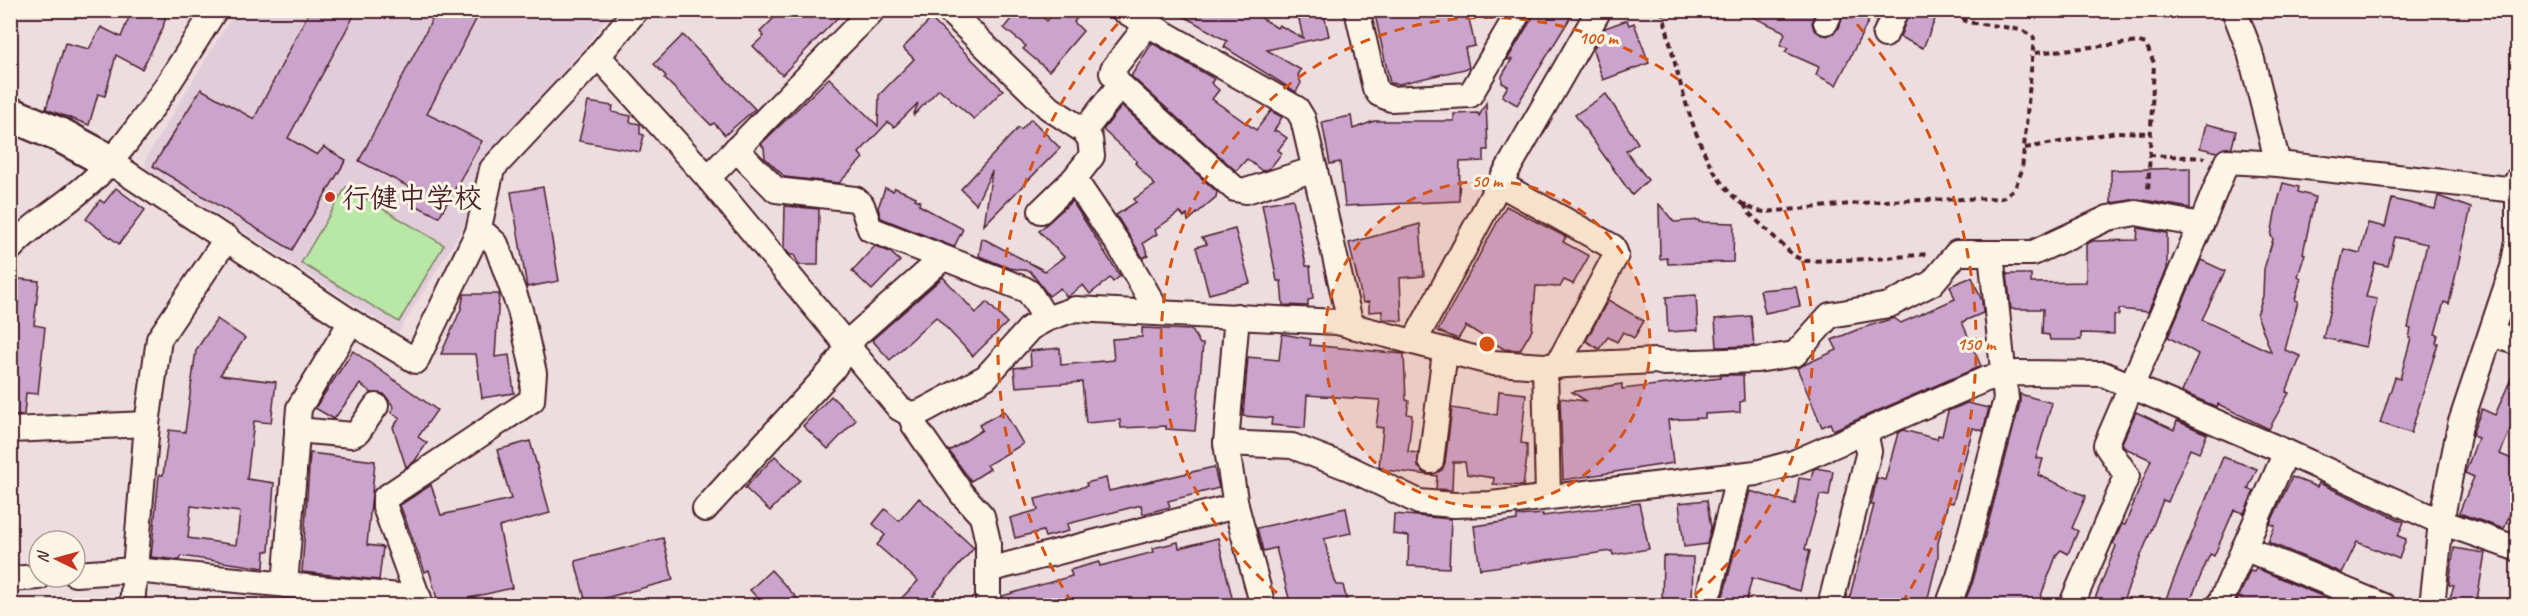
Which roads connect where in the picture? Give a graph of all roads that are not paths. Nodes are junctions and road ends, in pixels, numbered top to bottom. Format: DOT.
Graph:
graph roads {
  1 [pos="215,10"];
  2 [pos="636,10"];
  3 [pos="873,10"];
  4 [pos="948,10"];
  5 [pos="1124,10"];
  6 [pos="1357,10"];
  7 [pos="1520,10"];
  8 [pos="1599,10"];
  9 [pos="1896,10"];
  10 [pos="2234,10"];
  11 [pos="1148,24"];
  12 [pos="1885,35"];
  13 [pos="598,56"];
  14 [pos="1120,85"];
  15 [pos="10,114"];
  16 [pos="1084,131"];
  17 [pos="736,149"];
  18 [pos="110,162"];
  19 [pos="2278,164"];
  20 [pos="1315,169"];
  21 [pos="708,178"];
  22 [pos="1074,180"];
  23 [pos="1500,184"];
  24 [pos="2517,184"];
  25 [pos="1041,211"];
  26 [pos="2201,225"];
  27 [pos="478,232"];
  28 [pos="2517,235"];
  29 [pos="227,238"];
  30 [pos="2517,242"];
  31 [pos="10,249"];
  32 [pos="1991,253"];
  33 [pos="943,258"];
  34 [pos="1152,312"];
  35 [pos="1237,316"];
  36 [pos="1046,319"];
  37 [pos="351,321"];
  38 [pos="1351,326"];
  39 [pos="2492,334"];
  40 [pos="1414,342"];
  41 [pos="2517,344"];
  42 [pos="848,348"];
  43 [pos="1445,352"];
  44 [pos="1551,366"];
  45 [pos="2006,375"];
  46 [pos="2133,388"];
  47 [pos="376,406"];
  48 [pos="910,414"];
  49 [pos="147,424"];
  50 [pos="10,430"];
  51 [pos="297,430"];
  52 [pos="1865,432"];
  53 [pos="1226,443"];
  54 [pos="2286,452"];
  55 [pos="1431,461"];
  56 [pos="1739,475"];
  57 [pos="1548,497"];
  58 [pos="1236,506"];
  59 [pos="705,509"];
  60 [pos="2441,522"];
  61 [pos="2244,548"];
  62 [pos="2517,549"];
  63 [pos="135,570"];
  64 [pos="988,570"];
  65 [pos="87,573"];
  66 [pos="27,578"];
  67 [pos="10,579"];
  68 [pos="285,585"];
  69 [pos="1710,589"];
  70 [pos="420,602"];
  71 [pos="132,606"];
  72 [pos="988,606"];
  73 [pos="1263,606"];
  74 [pos="1830,606"];
  75 [pos="1948,606"];
  76 [pos="2071,606"];
  77 [pos="2219,606"];
  78 [pos="2384,606"];
  79 [pos="2432,606"];
  1 -- 18 [label="street"];
  2 -- 13 [label="street"];
  3 -- 17 [label="street"];
  4 -- 16 [label="street"];
  5 -- 11 [label="street"];
  6 -- 7 [label="street"];
  8 -- 23 [label="street"];
  9 -- 12 [label="street"];
  10 -- 19 [label="street"];
  11 -- 14 [label="street"];
  11 -- 20 [label="street"];
  13 -- 21 [label="street"];
  13 -- 27 [label="street"];
  14 -- 16 [label="street"];
  14 -- 20 [label="street"];
  15 -- 18 [label="street"];
  16 -- 22 [label="street"];
  17 -- 21 [label="street"];
  17 -- 33 [label="street"];
  18 -- 29 [label="street"];
  18 -- 31 [label="street"];
  19 -- 24 [label="street"];
  19 -- 26 [label="street"];
  20 -- 38 [label="street"];
  21 -- 42 [label="street"];
  22 -- 25 [label="street"];
  22 -- 34 [label="street"];
  23 -- 40 [label="street"];
  23 -- 44 [label="street"];
  24 -- 28 [label="street"];
  26 -- 32 [label="street"];
  26 -- 46 [label="street"];
  27 -- 37 [label="street"];
  27 -- 70 [label="street"];
  29 -- 37 [label="street"];
  29 -- 49 [label="street"];
  30 -- 39 [label="street"];
  32 -- 44 [label="street"];
  32 -- 45 [label="street"];
  33 -- 36 [label="street"];
  33 -- 42 [label="street"];
  34 -- 35 [label="street"];
  34 -- 36 [label="street"];
  35 -- 38 [label="street"];
  35 -- 53 [label="street"];
  36 -- 48 [label="street"];
  37 -- 51 [label="street"];
  38 -- 40 [label="street"];
  39 -- 41 [label="street"];
  39 -- 60 [label="street"];
  40 -- 43 [label="street"];
  42 -- 48 [label="street"];
  42 -- 59 [label="street"];
  43 -- 44 [label="street"];
  43 -- 55 [label="street"];
  44 -- 57 [label="street"];
  45 -- 46 [label="street"];
  45 -- 52 [label="street"];
  45 -- 75 [label="street"];
  46 -- 54 [label="street"];
  46 -- 76 [label="street"];
  47 -- 51 [label="street"];
  48 -- 64 [label="street"];
  49 -- 50 [label="street"];
  49 -- 63 [label="street"];
  51 -- 68 [label="street"];
  52 -- 56 [label="street"];
  52 -- 74 [label="street"];
  53 -- 57 [label="street"];
  53 -- 58 [label="street"];
  54 -- 60 [label="street"];
  54 -- 61 [label="street"];
  56 -- 57 [label="street"];
  56 -- 69 [label="street"];
  58 -- 64 [label="street"];
  58 -- 73 [label="street"];
  60 -- 62 [label="street"];
  60 -- 79 [label="street"];
  61 -- 77 [label="street"];
  61 -- 78 [label="street"];
  63 -- 65 [label="street"];
  63 -- 68 [label="street"];
  63 -- 71 [label="street"];
  64 -- 72 [label="street"];
  66 -- 67 [label="street"];
  68 -- 70 [label="street"];
}
